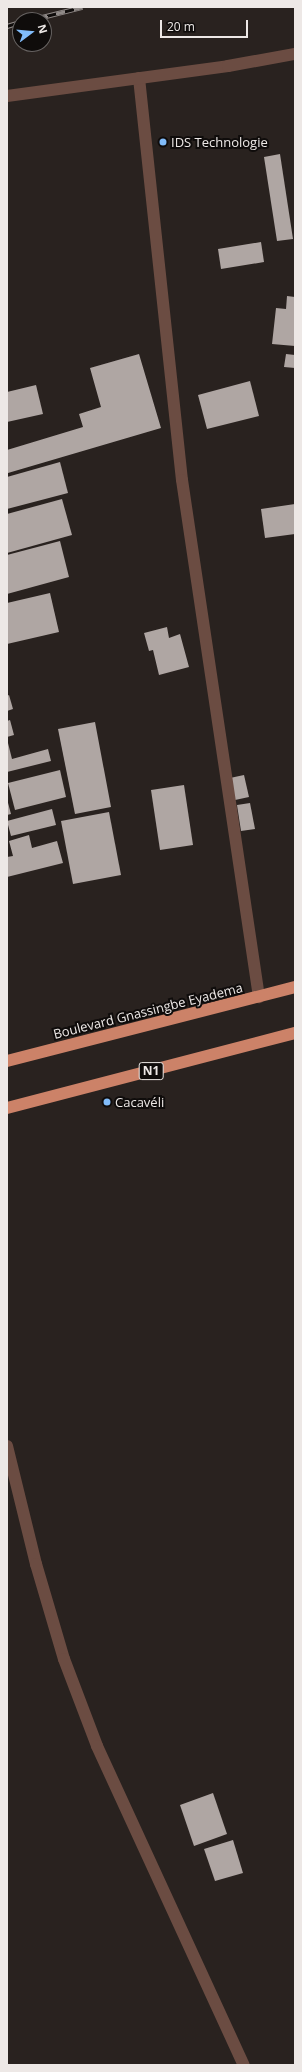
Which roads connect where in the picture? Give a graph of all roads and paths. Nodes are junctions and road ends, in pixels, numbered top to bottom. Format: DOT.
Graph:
graph roads {
  1 [pos="295,54"];
  2 [pos="138,78"];
  3 [pos="7,96"];
  4 [pos="295,987"];
  5 [pos="258,997"];
  6 [pos="295,1033"];
  7 [pos="7,1061"];
  8 [pos="7,1108"];
  9 [pos="7,1446"];
  10 [pos="244,2065"];
  1 -- 2 [label="street"];
  2 -- 3 [label="street"];
  2 -- 5 [label="street"];
  4 -- 5 [label="highway, Boulevard Gnassingbe Eyadema"];
  5 -- 7 [label="highway, Boulevard Gnassingbe Eyadema"];
  6 -- 8 [label="highway, N1"];
  9 -- 10 [label="street"];
}
